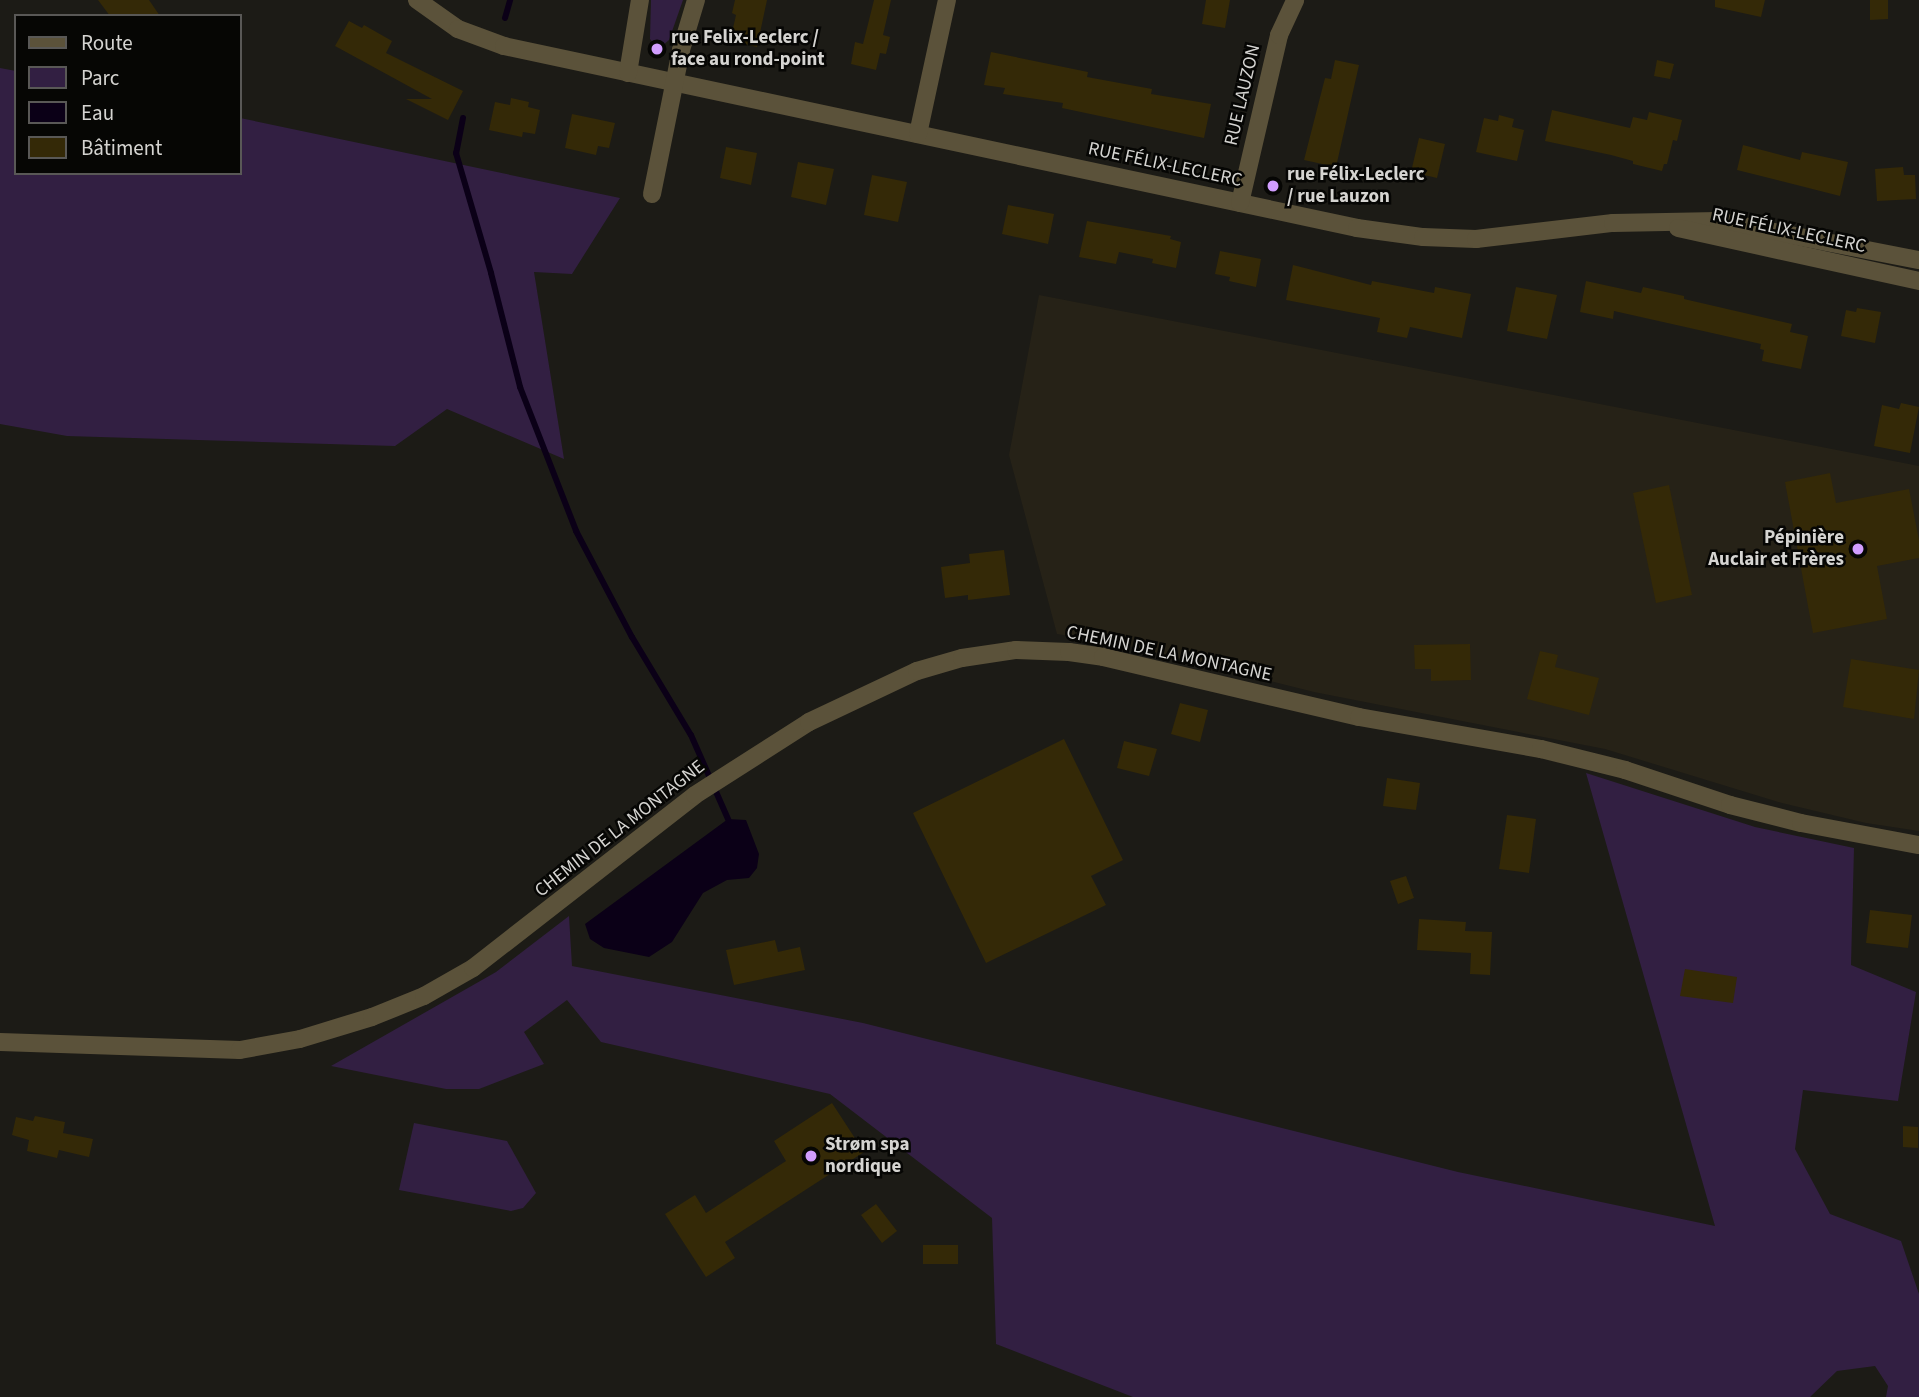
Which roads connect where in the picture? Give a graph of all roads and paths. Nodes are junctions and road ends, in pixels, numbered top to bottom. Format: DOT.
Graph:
graph roads {
  1 [pos="417,0"];
  2 [pos="640,0"];
  3 [pos="696,0"];
  4 [pos="947,0"];
  5 [pos="1295,0"];
  6 [pos="628,73"];
  7 [pos="675,83"];
  8 [pos="918,134"];
  9 [pos="652,194"];
  10 [pos="1240,203"];
  11 [pos="1651,222"];
  12 [pos="1919,260"];
  13 [pos="1919,281"];
  14 [pos="1919,845"];
  15 [pos="0,1042"];
  1 -- 6 [label="street, RUE FÉLIX-LECLERC"];
  2 -- 6 [label="street"];
  3 -- 7 [label="street"];
  4 -- 8 [label="street"];
  5 -- 10 [label="street, RUE LAUZON"];
  6 -- 7 [label="street, RUE FÉLIX-LECLERC"];
  7 -- 8 [label="street, RUE FÉLIX-LECLERC"];
  7 -- 9 [label="street"];
  8 -- 10 [label="street, RUE FÉLIX-LECLERC"];
  10 -- 11 [label="street, RUE FÉLIX-LECLERC"];
  11 -- 12 [label="street, RUE FÉLIX-LECLERC"];
  11 -- 13 [label="street, RUE FÉLIX-LECLERC"];
  14 -- 15 [label="street, CHEMIN DE LA MONTAGNE"];
}
